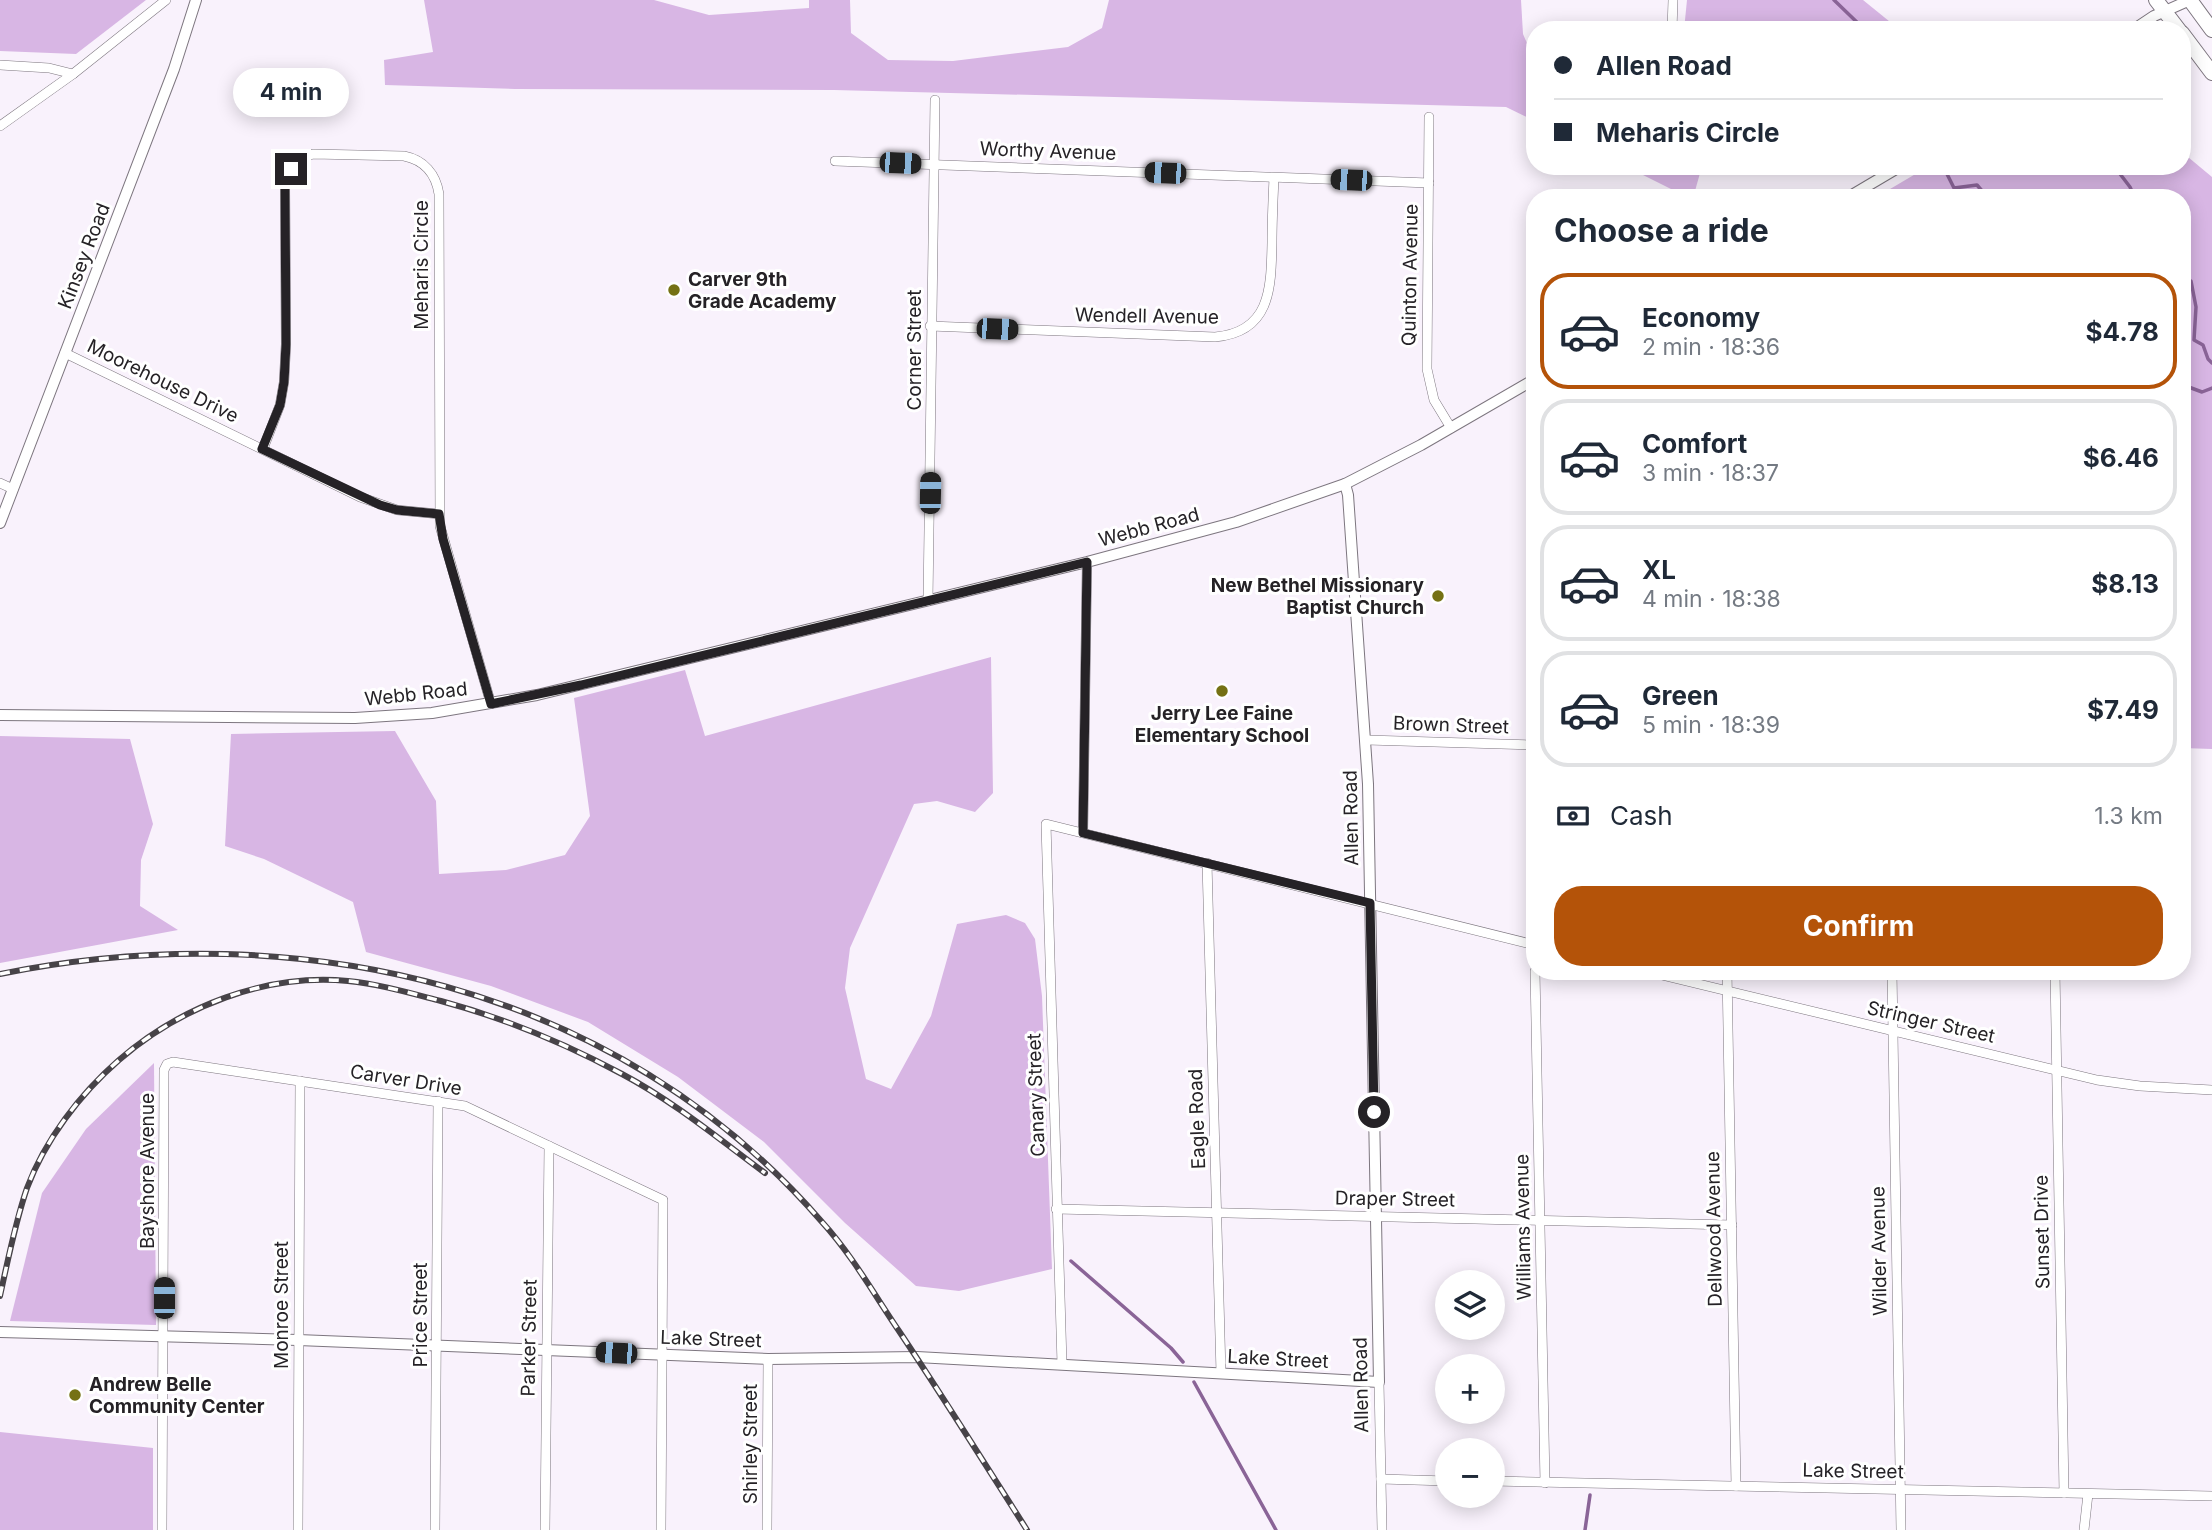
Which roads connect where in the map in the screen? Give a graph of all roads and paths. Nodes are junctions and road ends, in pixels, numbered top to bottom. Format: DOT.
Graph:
graph roads {
  1 [pos="166,0"];
  2 [pos="196,0"];
  3 [pos="1673,0"];
  4 [pos="2190,0"];
  5 [pos="2161,6"];
  6 [pos="1672,21"];
  7 [pos="2144,21"];
  8 [pos="2173,21"];
  9 [pos="2212,30"];
  10 [pos="2191,45"];
  11 [pos="0,65"];
  12 [pos="2212,73"];
  13 [pos="73,74"];
  14 [pos="935,100"];
  15 [pos="1429,117"];
  16 [pos="0,126"];
  17 [pos="835,161"];
  18 [pos="934,164"];
  19 [pos="1886,175"];
  20 [pos="1274,178"];
  21 [pos="1429,183"];
  22 [pos="1862,189"];
  23 [pos="930,326"];
  24 [pos="65,353"];
  25 [pos="1526,384"];
  26 [pos="1451,428"];
  27 [pos="262,449"];
  28 [pos="0,483"];
  29 [pos="1345,484"];
  30 [pos="13,489"];
  31 [pos="439,514"];
  32 [pos="0,523"];
  33 [pos="1087,562"];
  34 [pos="928,601"];
  35 [pos="491,704"];
  36 [pos="0,715"];
  37 [pos="1367,740"];
  38 [pos="1526,745"];
  39 [pos="1083,833"];
  40 [pos="1207,863"];
  41 [pos="1370,903"];
  42 [pos="1526,943"];
  43 [pos="1535,980"];
  44 [pos="1682,980"];
  45 [pos="1727,980"];
  46 [pos="1892,980"];
  47 [pos="2055,980"];
  48 [pos="1728,991"];
  49 [pos="1893,1031"];
  50 [pos="167,1064"];
  51 [pos="2057,1070"];
  52 [pos="300,1081"];
  53 [pos="2212,1090"];
  54 [pos="438,1101"];
  55 [pos="549,1146"];
  56 [pos="1056,1209"];
  57 [pos="1217,1212"];
  58 [pos="1376,1216"];
  59 [pos="1540,1220"];
  60 [pos="1732,1225"];
  61 [pos="0,1332"];
  62 [pos="163,1335"];
  63 [pos="298,1340"];
  64 [pos="438,1345"];
  65 [pos="546,1350"];
  66 [pos="663,1355"];
  67 [pos="768,1359"];
  68 [pos="1062,1364"];
  69 [pos="1221,1373"];
  70 [pos="1379,1382"];
  71 [pos="1381,1479"];
  72 [pos="1435,1480"];
  73 [pos="1505,1482"];
  74 [pos="1545,1483"];
  75 [pos="1736,1486"];
  76 [pos="1900,1490"];
  77 [pos="2064,1493"];
  78 [pos="2088,1494"];
  79 [pos="2212,1496"];
  80 [pos="162,1530"];
  81 [pos="298,1530"];
  82 [pos="435,1530"];
  83 [pos="545,1530"];
  84 [pos="661,1530"];
  85 [pos="767,1530"];
  86 [pos="1382,1530"];
  87 [pos="1901,1530"];
  88 [pos="2084,1530"];
  1 -- 13 [label="street"];
  2 -- 24 [label="street, Kinsey Road"];
  3 -- 6 [label="street"];
  4 -- 5 [label="street"];
  4 -- 9 [label="highway"];
  5 -- 7 [label="street"];
  5 -- 8 [label="highway"];
  10 -- 12 [label="highway"];
  11 -- 13 [label="street"];
  13 -- 16 [label="street"];
  14 -- 18 [label="street, Corner Street"];
  15 -- 21 [label="street, Quinton Avenue"];
  17 -- 18 [label="street, Worthy Avenue"];
  18 -- 20 [label="street, Worthy Avenue"];
  18 -- 23 [label="street, Corner Street"];
  19 -- 22 [label="street"];
  20 -- 21 [label="street, Worthy Avenue"];
  20 -- 23 [label="street, Wendell Avenue"];
  21 -- 26 [label="street, Quinton Avenue"];
  23 -- 34 [label="street, Corner Street"];
  24 -- 27 [label="street, Moorehouse Drive"];
  24 -- 30 [label="street, Kinsey Road"];
  25 -- 26 [label="street, Webb Road"];
  26 -- 29 [label="street, Webb Road"];
  27 -- 31 [label="street, Moorehouse Drive"];
  27 -- 31 [label="street, Meharis Circle"];
  28 -- 30 [label="street"];
  29 -- 33 [label="street, Webb Road"];
  29 -- 37 [label="street, Allen Road"];
  30 -- 32 [label="street, Kinsey Road"];
  31 -- 35 [label="street, Meharis Circle"];
  33 -- 34 [label="street, Webb Road"];
  33 -- 39 [label="street"];
  34 -- 35 [label="street, Webb Road"];
  35 -- 36 [label="street, Webb Road"];
  37 -- 38 [label="street, Brown Street"];
  37 -- 41 [label="street, Allen Road"];
  39 -- 40 [label="street"];
  39 -- 56 [label="street, Canary Street"];
  40 -- 41 [label="street"];
  40 -- 57 [label="street, Eagle Road"];
  41 -- 42 [label="street"];
  41 -- 58 [label="street, Allen Road"];
  43 -- 59 [label="street, Williams Avenue"];
  44 -- 48 [label="street, Stringer Street"];
  45 -- 48 [label="street, Dellwood Avenue"];
  46 -- 49 [label="street, Wilder Avenue"];
  47 -- 51 [label="street, Sunset Drive"];
  48 -- 49 [label="street, Stringer Street"];
  48 -- 60 [label="street, Dellwood Avenue"];
  49 -- 51 [label="street, Stringer Street"];
  49 -- 76 [label="street, Wilder Avenue"];
  50 -- 52 [label="street, Carver Drive"];
  50 -- 62 [label="street, Bayshore Avenue"];
  51 -- 53 [label="street, Stringer Street"];
  51 -- 77 [label="street, Sunset Drive"];
  52 -- 54 [label="street, Carver Drive"];
  52 -- 63 [label="street, Monroe Street"];
  54 -- 55 [label="street, Carver Drive"];
  54 -- 64 [label="street, Price Street"];
  55 -- 65 [label="street, Parker Street"];
  55 -- 66 [label="street, Carver Drive"];
  56 -- 57 [label="street, Draper Street"];
  56 -- 68 [label="street, Canary Street"];
  57 -- 58 [label="street, Draper Street"];
  57 -- 69 [label="street, Eagle Road"];
  58 -- 59 [label="street, Draper Street"];
  58 -- 70 [label="street, Allen Road"];
  59 -- 60 [label="street, Draper Street"];
  59 -- 74 [label="street, Williams Avenue"];
  60 -- 75 [label="street, Dellwood Avenue"];
  61 -- 62 [label="street, Lake Street"];
  62 -- 63 [label="street, Lake Street"];
  62 -- 80 [label="street, Bayshore Avenue"];
  63 -- 64 [label="street, Lake Street"];
  63 -- 81 [label="street, Monroe Street"];
  64 -- 65 [label="street, Lake Street"];
  64 -- 82 [label="street, Price Street"];
  65 -- 66 [label="street, Lake Street"];
  65 -- 83 [label="street, Parker Street"];
  66 -- 67 [label="street, Lake Street"];
  66 -- 84 [label="street"];
  67 -- 68 [label="street, Lake Street"];
  67 -- 85 [label="street, Shirley Street"];
  68 -- 69 [label="street, Lake Street"];
  69 -- 70 [label="street, Lake Street"];
  70 -- 71 [label="street, Allen Road"];
  71 -- 72 [label="street"];
  71 -- 86 [label="street, Allen Road"];
  73 -- 74 [label="street, Lake Street"];
  74 -- 75 [label="street, Lake Street"];
  75 -- 76 [label="street, Lake Street"];
  76 -- 77 [label="street, Lake Street"];
  76 -- 87 [label="street, Wilder Avenue"];
  77 -- 78 [label="street, Lake Street"];
  78 -- 79 [label="street, Lake Street"];
  78 -- 88 [label="street"];
}
